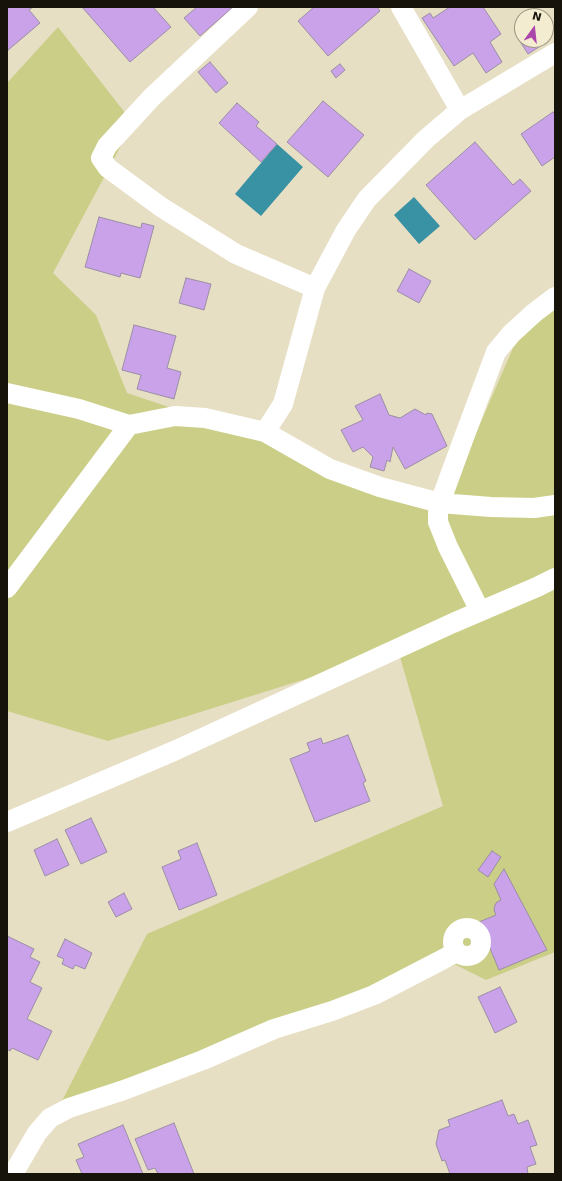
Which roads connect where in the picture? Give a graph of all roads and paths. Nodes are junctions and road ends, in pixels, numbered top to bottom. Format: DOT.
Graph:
graph roads {
  1 [pos="248,7"];
  2 [pos="401,7"];
  3 [pos="555,53"];
  4 [pos="460,110"];
  5 [pos="315,288"];
  6 [pos="555,297"];
  7 [pos="7,393"];
  8 [pos="129,425"];
  9 [pos="265,432"];
  10 [pos="440,503"];
  11 [pos="555,505"];
  12 [pos="555,578"];
  13 [pos="7,588"];
  14 [pos="480,611"];
  15 [pos="7,822"];
  16 [pos="457,952"];
  17 [pos="14,1174"];
  1 -- 5 [label="street"];
  2 -- 4 [label="street"];
  3 -- 4 [label="street"];
  4 -- 5 [label="street"];
  5 -- 9 [label="street"];
  6 -- 10 [label="street"];
  7 -- 8 [label="street"];
  8 -- 9 [label="street"];
  8 -- 13 [label="street"];
  9 -- 10 [label="street"];
  10 -- 11 [label="street"];
  10 -- 14 [label="street"];
  12 -- 14 [label="street"];
  14 -- 15 [label="street"];
  16 -- 17 [label="street"];
}
